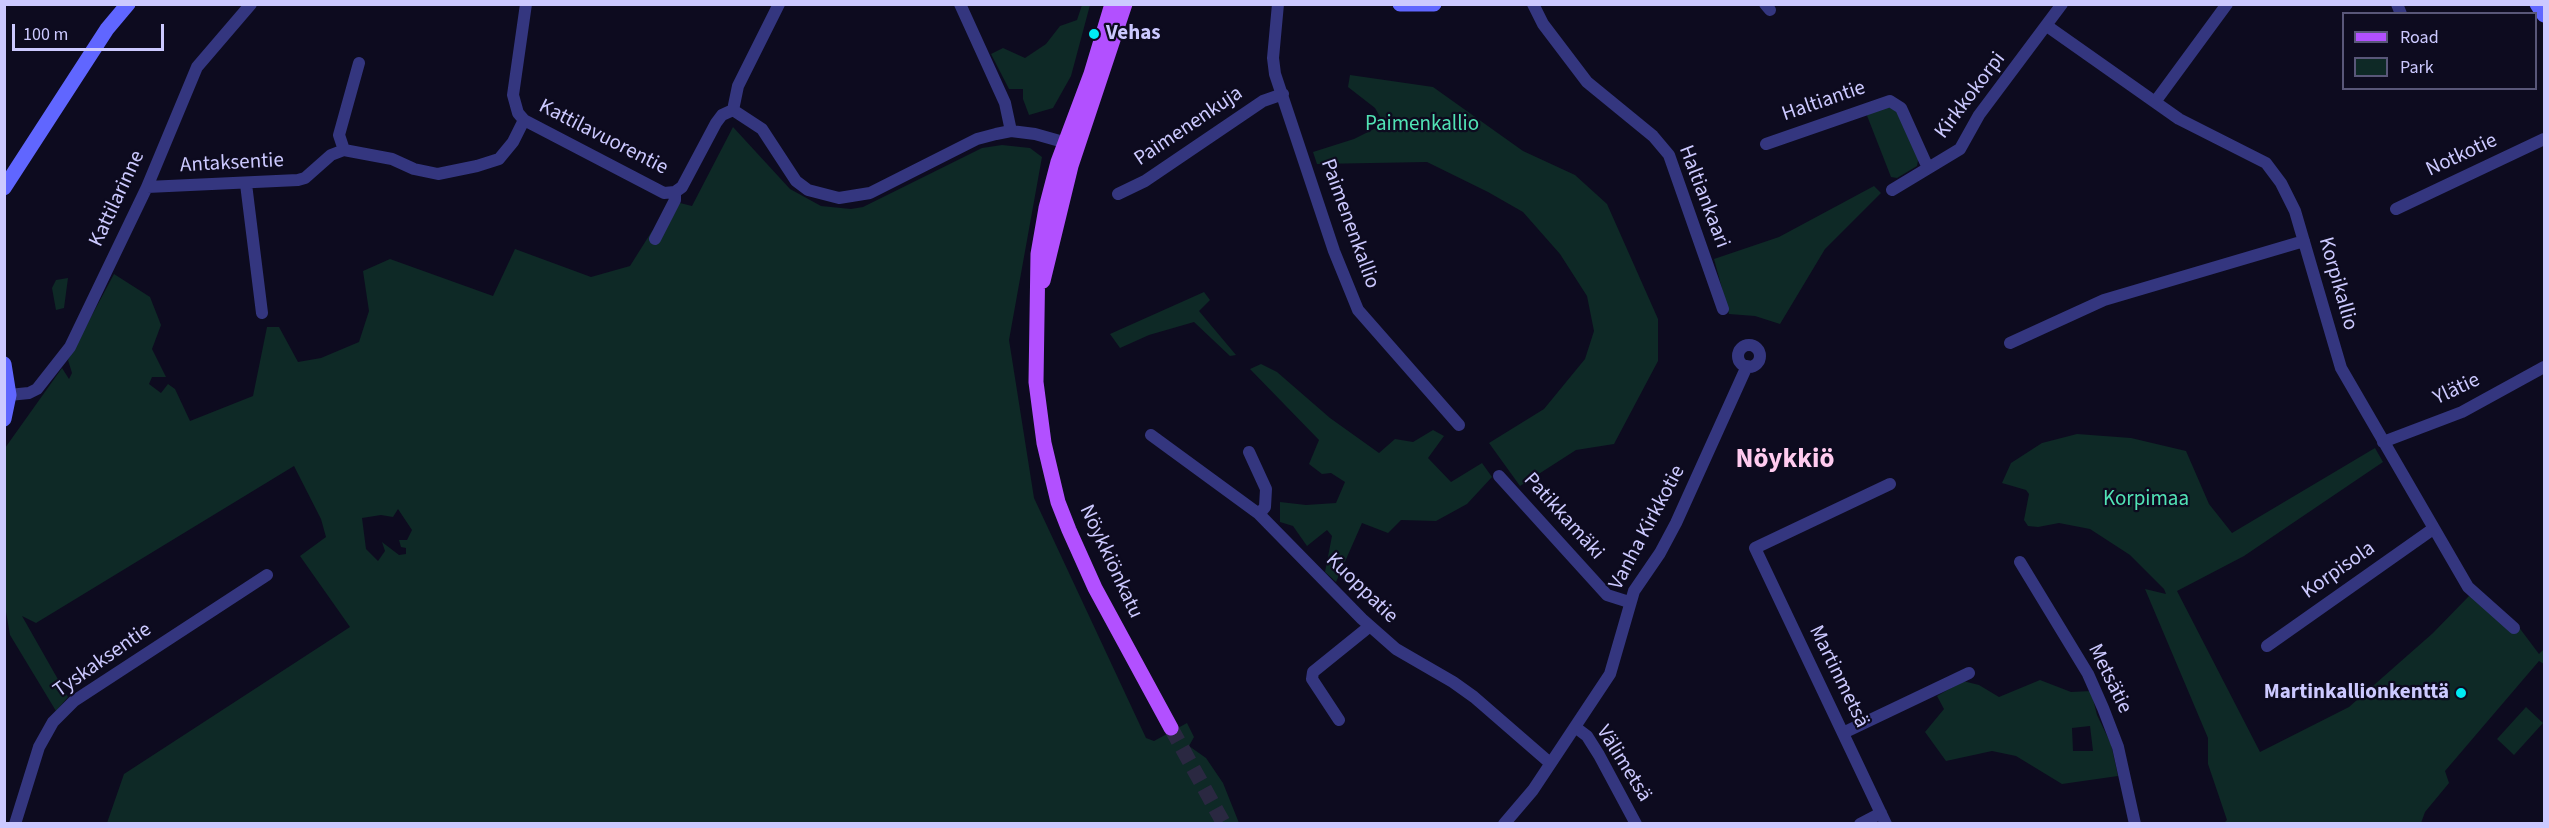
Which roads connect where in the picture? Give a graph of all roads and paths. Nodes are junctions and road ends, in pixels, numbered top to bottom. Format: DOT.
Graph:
graph roads {
  1 [pos="128,4"];
  2 [pos="251,4"];
  3 [pos="526,4"];
  4 [pos="779,4"];
  5 [pos="960,4"];
  6 [pos="1112,4"];
  7 [pos="1125,4"];
  8 [pos="1278,4"];
  9 [pos="1400,4"];
  10 [pos="1434,4"];
  11 [pos="1533,4"];
  12 [pos="2062,4"];
  13 [pos="2227,4"];
  14 [pos="2538,4"];
  15 [pos="2544,15"];
  16 [pos="2047,26"];
  17 [pos="359,63"];
  18 [pos="1283,94"];
  19 [pos="2154,102"];
  20 [pos="733,110"];
  21 [pos="524,120"];
  22 [pos="1011,132"];
  23 [pos="2544,139"];
  24 [pos="1072,144"];
  25 [pos="1766,144"];
  26 [pos="344,150"];
  27 [pos="1928,168"];
  28 [pos="246,184"];
  29 [pos="147,187"];
  30 [pos="4,188"];
  31 [pos="1892,190"];
  32 [pos="675,192"];
  33 [pos="1118,194"];
  34 [pos="2396,209"];
  35 [pos="655,239"];
  36 [pos="2304,241"];
  37 [pos="1723,309"];
  38 [pos="262,313"];
  39 [pos="2010,343"];
  40 [pos="4,364"];
  41 [pos="1747,366"];
  42 [pos="2544,367"];
  43 [pos="9,395"];
  44 [pos="4,420"];
  45 [pos="1458,425"];
  46 [pos="1151,435"];
  47 [pos="2382,442"];
  48 [pos="1249,452"];
  49 [pos="1498,476"];
  50 [pos="1890,484"];
  51 [pos="1259,514"];
  52 [pos="2433,529"];
  53 [pos="2020,561"];
  54 [pos="267,575"];
  55 [pos="1629,602"];
  56 [pos="1370,626"];
  57 [pos="2514,628"];
  58 [pos="2267,646"];
  59 [pos="1969,672"];
  60 [pos="1339,720"];
  61 [pos="1575,727"];
  62 [pos="1171,728"];
  63 [pos="1843,733"];
  64 [pos="1550,763"];
  65 [pos="1884,818"];
  66 [pos="15,824"];
  67 [pos="1504,824"];
  68 [pos="1636,824"];
  69 [pos="1860,824"];
  70 [pos="2134,824"];
  1 -- 30 [label="street"];
  2 -- 29 [label="street, Kattilarinne"];
  3 -- 21 [label="street, Kattilavuorentie"];
  4 -- 20 [label="street"];
  5 -- 22 [label="street"];
  6 -- 24 [label="main road, Nöykkiönkatu"];
  7 -- 24 [label="main road, Nöykkiönkatu"];
  8 -- 18 [label="street, Paimenenkallio"];
  9 -- 10 [label="street"];
  11 -- 37 [label="street, Haltiankaari"];
  12 -- 16 [label="street, Kirkkokorpi"];
  13 -- 19 [label="street"];
  14 -- 15 [label="street"];
  16 -- 19 [label="street, Korpikallio"];
  16 -- 27 [label="street, Kirkkokorpi"];
  17 -- 26 [label="street"];
  18 -- 33 [label="street, Paimenenkuja"];
  18 -- 45 [label="street, Paimenenkallio"];
  19 -- 36 [label="street, Korpikallio"];
  20 -- 22 [label="street"];
  20 -- 32 [label="street, Kattilavuorentie"];
  21 -- 26 [label="street"];
  21 -- 32 [label="street, Kattilavuorentie"];
  22 -- 24 [label="street"];
  23 -- 34 [label="street, Notkotie"];
  24 -- 62 [label="main road, Nöykkiönkatu"];
  25 -- 27 [label="street, Haltiantie"];
  26 -- 28 [label="street, Antaksentie"];
  27 -- 31 [label="street, Kirkkokorpi"];
  28 -- 29 [label="street, Antaksentie"];
  28 -- 38 [label="street"];
  29 -- 43 [label="street, Kattilarinne"];
  32 -- 35 [label="street"];
  36 -- 39 [label="street"];
  36 -- 47 [label="street, Korpikallio"];
  40 -- 43 [label="street"];
  41 -- 55 [label="street, Vanha Kirkkotie"];
  42 -- 47 [label="street, Ylätie"];
  43 -- 44 [label="street"];
  46 -- 51 [label="street, Kuoppatie"];
  47 -- 52 [label="street, Korpikallio"];
  48 -- 51 [label="street"];
  49 -- 55 [label="street, Patikkamäki"];
  50 -- 63 [label="street, Martinmetsä"];
  51 -- 56 [label="street, Kuoppatie"];
  52 -- 57 [label="street, Korpikallio"];
  52 -- 58 [label="street, Korpisola"];
  53 -- 70 [label="street, Metsätie"];
  54 -- 66 [label="street, Tyskaksentie"];
  55 -- 61 [label="street, Vanha Kirkkotie"];
  56 -- 60 [label="street"];
  56 -- 64 [label="street, Kuoppatie"];
  59 -- 63 [label="street"];
  61 -- 64 [label="street, Vanha Kirkkotie"];
  61 -- 68 [label="street, Välimetsä"];
  63 -- 65 [label="street, Martinmetsä"];
  64 -- 67 [label="street, Vanha Kirkkotie"];
  65 -- 69 [label="street"];
}
